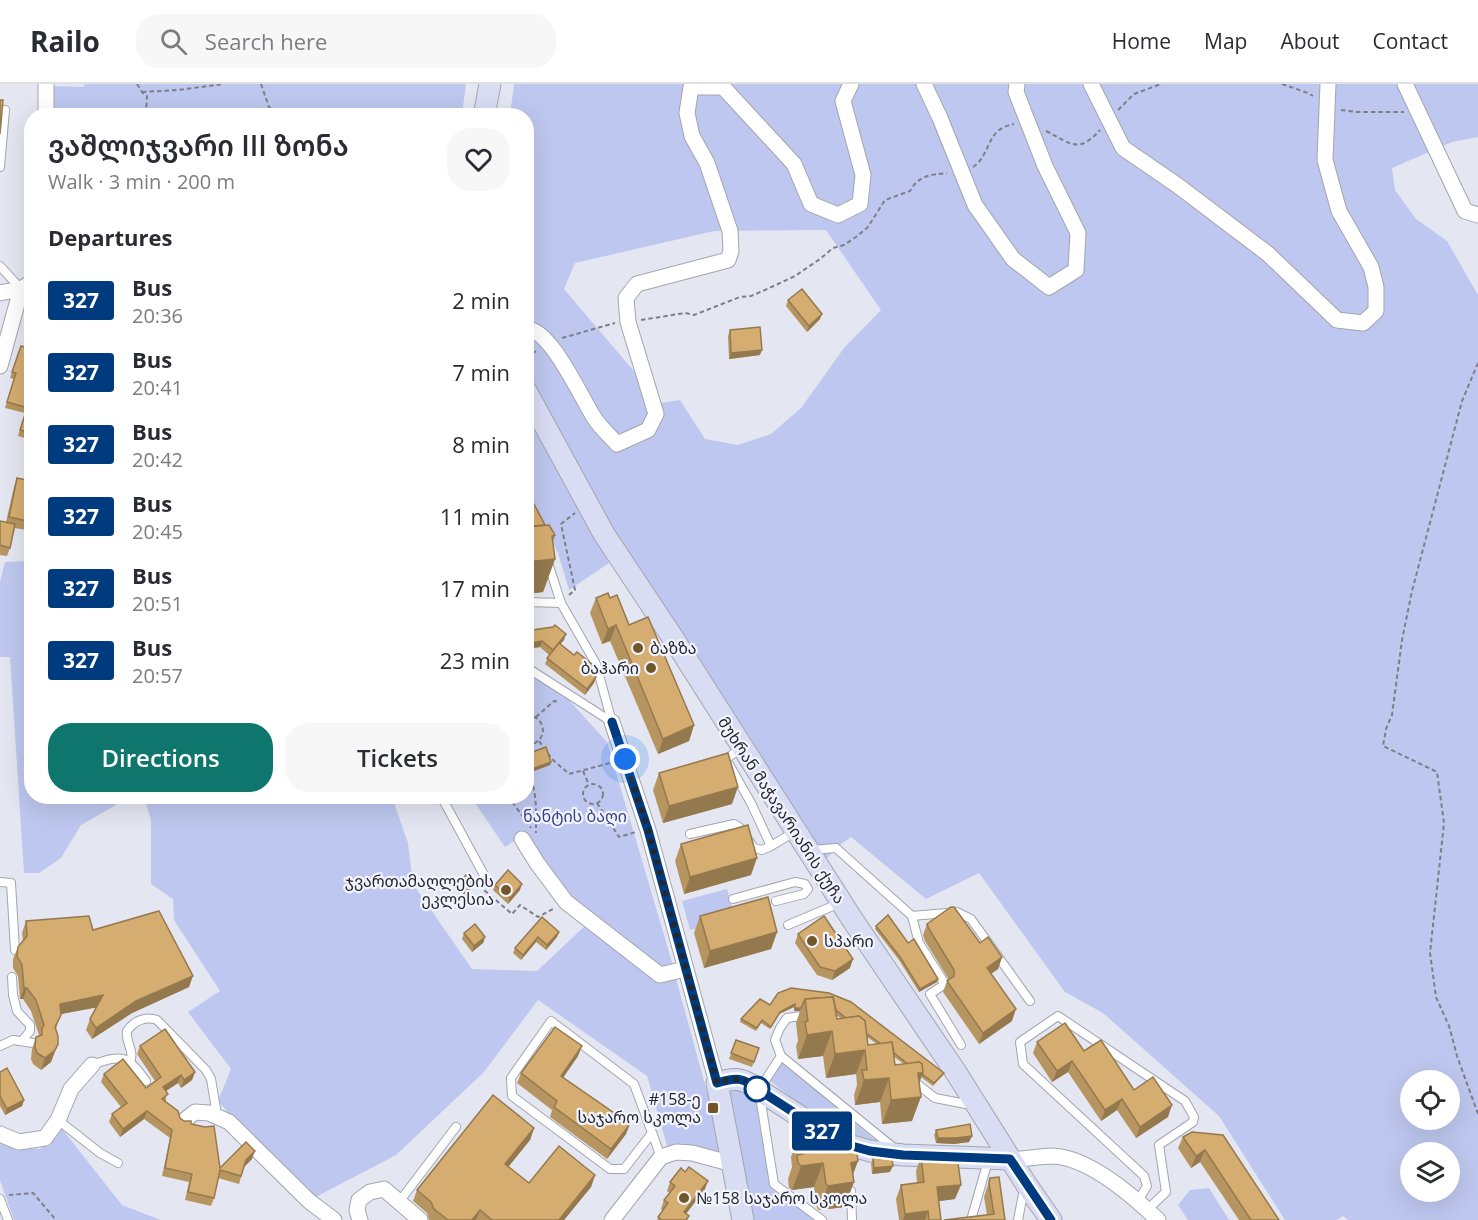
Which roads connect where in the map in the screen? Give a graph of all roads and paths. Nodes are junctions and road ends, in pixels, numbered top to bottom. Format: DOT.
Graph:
graph roads {
  1 [pos="46,84"];
  2 [pos="137,84"];
  3 [pos="224,84"];
  4 [pos="261,84"];
  5 [pos="490,84"];
  6 [pos="851,84"];
  7 [pos="924,84"];
  8 [pos="1017,84"];
  9 [pos="1091,84"];
  10 [pos="1282,84"];
  11 [pos="1328,84"];
  12 [pos="1405,84"];
  13 [pos="142,92"];
  14 [pos="46,108"];
  15 [pos="146,108"];
  16 [pos="270,108"];
  17 [pos="486,108"];
  18 [pos="1327,108"];
  19 [pos="5,110"];
  20 [pos="1419,112"];
  21 [pos="1022,124"];
  22 [pos="0,167"];
  23 [pos="973,167"];
  24 [pos="950,172"];
  25 [pos="1478,216"];
  26 [pos="0,266"];
  27 [pos="24,284"];
  28 [pos="24,287"];
  29 [pos="24,292"];
  30 [pos="0,293"];
  31 [pos="628,322"];
  32 [pos="534,331"];
  33 [pos="549,342"];
  34 [pos="534,352"];
  35 [pos="1,357"];
  36 [pos="1478,363"];
  37 [pos="534,406"];
  38 [pos="587,505"];
  39 [pos="542,554"];
  40 [pos="534,602"];
  41 [pos="561,603"];
  42 [pos="534,672"];
  43 [pos="574,697"];
  44 [pos="536,717"];
  45 [pos="612,722"];
  46 [pos="539,741"];
  47 [pos="534,744"];
  48 [pos="742,748"];
  49 [pos="625,759"];
  50 [pos="583,770"];
  51 [pos="589,785"];
  52 [pos="534,793"];
  53 [pos="597,803"];
  54 [pos="445,804"];
  55 [pos="514,804"];
  56 [pos="648,830"];
  57 [pos="796,831"];
  58 [pos="690,834"];
  59 [pos="522,839"];
  60 [pos="771,846"];
  61 [pos="836,848"];
  62 [pos="822,864"];
  63 [pos="484,875"];
  64 [pos="0,882"];
  65 [pos="808,889"];
  66 [pos="733,899"];
  67 [pos="776,901"];
  68 [pos="566,902"];
  69 [pos="841,902"];
  70 [pos="912,916"];
  71 [pos="788,925"];
  72 [pos="15,950"];
  73 [pos="685,969"];
  74 [pos="12,977"];
  75 [pos="1030,1001"];
  76 [pos="814,1015"];
  77 [pos="22,1041"];
  78 [pos="33,1043"];
  79 [pos="0,1046"];
  80 [pos="961,1046"];
  81 [pos="781,1056"];
  82 [pos="130,1062"];
  83 [pos="92,1065"];
  84 [pos="908,1077"];
  85 [pos="146,1082"];
  86 [pos="717,1083"];
  87 [pos="759,1090"];
  88 [pos="978,1107"];
  89 [pos="1478,1114"];
  90 [pos="218,1117"];
  91 [pos="58,1120"];
  92 [pos="185,1120"];
  93 [pos="456,1127"];
  94 [pos="652,1133"];
  95 [pos="0,1134"];
  96 [pos="903,1155"];
  97 [pos="661,1156"];
  98 [pos="1000,1158"];
  99 [pos="118,1163"];
  100 [pos="733,1164"];
  101 [pos="1026,1184"];
  102 [pos="850,1191"];
  103 [pos="0,1198"];
  104 [pos="398,1203"];
  105 [pos="1148,1210"];
  106 [pos="8,1220"];
  107 [pos="56,1220"];
  108 [pos="334,1220"];
  109 [pos="360,1220"];
  110 [pos="420,1220"];
  111 [pos="612,1220"];
  112 [pos="743,1220"];
  113 [pos="822,1220"];
  114 [pos="852,1220"];
  115 [pos="971,1220"];
  116 [pos="1018,1220"];
  117 [pos="1051,1220"];
  1 -- 14 [label="street"];
  2 -- 13 [label="path"];
  3 -- 13 [label="path"];
  4 -- 16 [label="path"];
  5 -- 17 [label="main road"];
  6 -- 31 [label="street"];
  7 -- 8 [label="street"];
  9 -- 18 [label="street"];
  10 -- 18 [label="path"];
  11 -- 18 [label="street"];
  12 -- 20 [label="street"];
  13 -- 15 [label="path"];
  18 -- 20 [label="path"];
  19 -- 22 [label="lane"];
  20 -- 25 [label="street"];
  21 -- 23 [label="path"];
  24 -- 31 [label="path"];
  26 -- 27 [label="lane"];
  28 -- 30 [label="street"];
  29 -- 35 [label="street"];
  31 -- 33 [label="path"];
  31 -- 33 [label="street"];
  32 -- 33 [label="street"];
  33 -- 34 [label="path"];
  36 -- 89 [label="path"];
  37 -- 38 [label="main road, მუხრან მაჭავარიანის ქუჩა"];
  38 -- 41 [label="path"];
  38 -- 48 [label="main road, მუხრან მაჭავარიანის ქუჩა"];
  39 -- 41 [label="lane"];
  40 -- 41 [label="lane"];
  41 -- 45 [label="lane"];
  42 -- 43 [label="lane"];
  43 -- 44 [label="path"];
  43 -- 45 [label="lane"];
  44 -- 46 [label="path"];
  45 -- 49 [label="street"];
  46 -- 47 [label="path"];
  46 -- 50 [label="path"];
  48 -- 57 [label="main road, მუხრან მაჭავარიანის ქუჩა"];
  48 -- 60 [label="lane"];
  49 -- 50 [label="path"];
  49 -- 56 [label="street"];
  50 -- 51 [label="path"];
  51 -- 53 [label="path"];
  51 -- 53 [label="path"];
  52 -- 55 [label="path"];
  53 -- 56 [label="path"];
  54 -- 63 [label="lane"];
  56 -- 73 [label="street"];
  57 -- 60 [label="lane"];
  57 -- 62 [label="main road, მუხრან მაჭავარიანის ქუჩა"];
  58 -- 60 [label="lane"];
  59 -- 68 [label="street"];
  61 -- 62 [label="lane"];
  61 -- 62 [label="lane"];
  61 -- 70 [label="lane"];
  62 -- 65 [label="lane"];
  62 -- 69 [label="main road, მუხრან მაჭავარიანის ქუჩა"];
  63 -- 68 [label="path"];
  64 -- 72 [label="lane"];
  65 -- 66 [label="lane"];
  65 -- 67 [label="lane"];
  68 -- 73 [label="street"];
  69 -- 71 [label="lane"];
  69 -- 88 [label="main road, მუხრან მაჭავარიანის ქუჩა"];
  70 -- 75 [label="lane"];
  70 -- 80 [label="lane"];
  73 -- 86 [label="street"];
  74 -- 77 [label="lane"];
  76 -- 81 [label="lane"];
  77 -- 78 [label="lane"];
  77 -- 79 [label="lane"];
  81 -- 87 [label="lane"];
  81 -- 96 [label="lane"];
  82 -- 83 [label="lane"];
  82 -- 85 [label="lane"];
  82 -- 90 [label="lane"];
  83 -- 91 [label="street"];
  84 -- 88 [label="lane"];
  86 -- 87 [label="main road"];
  86 -- 100 [label="main road"];
  87 -- 96 [label="main road"];
  87 -- 113 [label="lane"];
  88 -- 98 [label="main road, მუხრან მაჭავარიანის ქუჩა"];
  90 -- 92 [label="street"];
  90 -- 108 [label="street"];
  91 -- 95 [label="street"];
  91 -- 99 [label="lane"];
  93 -- 104 [label="lane"];
  94 -- 94 [label="lane"];
  94 -- 97 [label="lane"];
  96 -- 98 [label="main road"];
  97 -- 100 [label="street"];
  97 -- 111 [label="street"];
  98 -- 101 [label="main road, მუხრან მაჭავარიანის ქუჩა"];
  98 -- 105 [label="street"];
  98 -- 115 [label="lane"];
  100 -- 112 [label="main road"];
  101 -- 116 [label="lane"];
  101 -- 117 [label="main road, მუხრან მაჭავარიანის ქუჩა"];
  102 -- 114 [label="lane"];
  103 -- 106 [label="lane"];
  103 -- 107 [label="path"];
  104 -- 109 [label="street"];
  104 -- 110 [label="street"];
  105 -- 105 [label="lane"];
}
